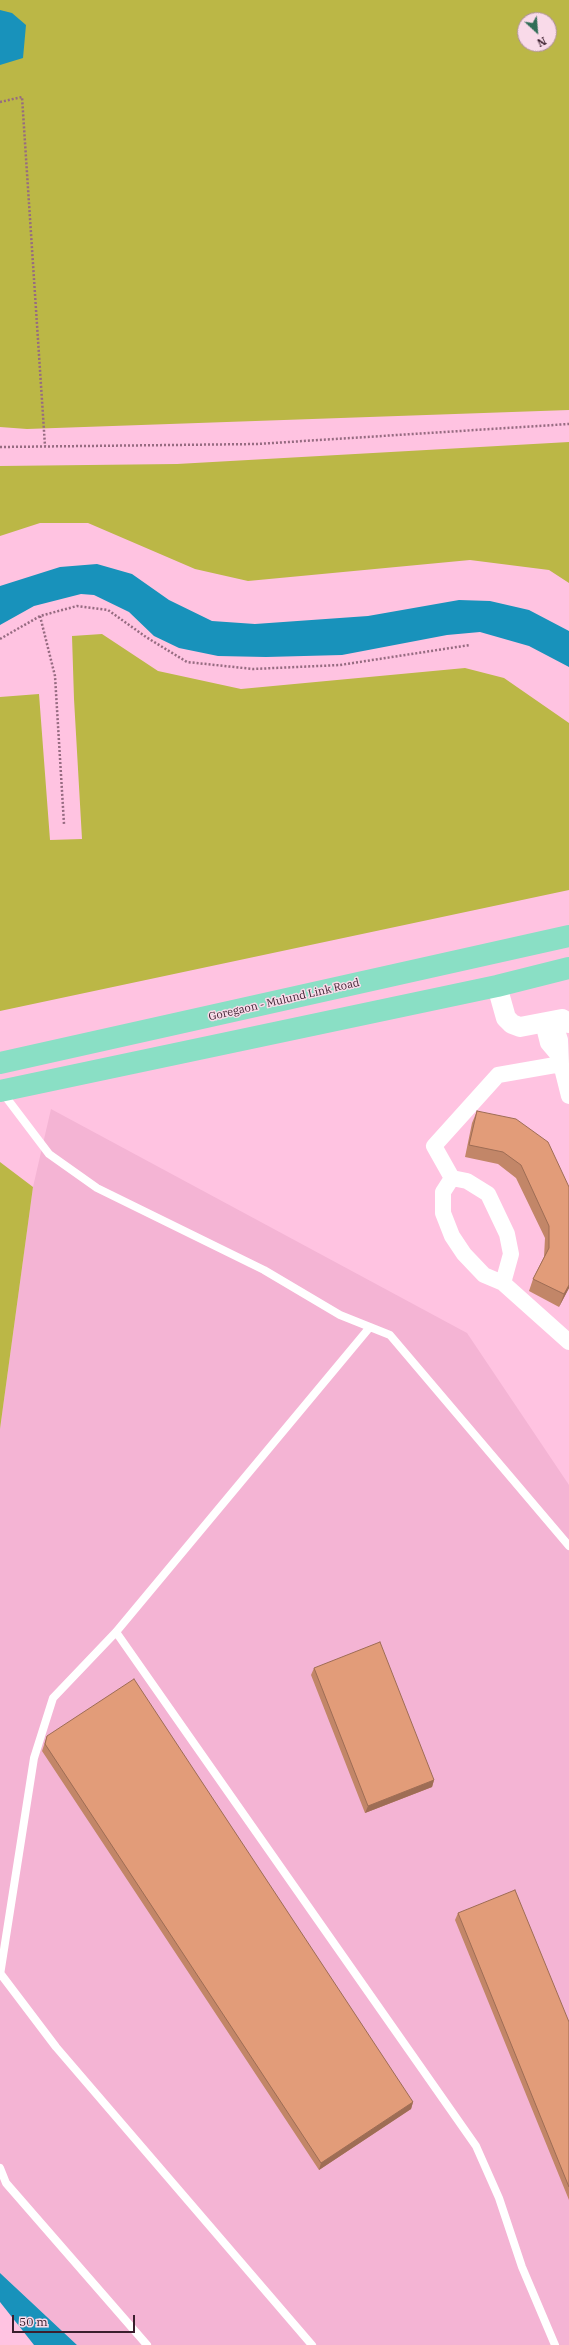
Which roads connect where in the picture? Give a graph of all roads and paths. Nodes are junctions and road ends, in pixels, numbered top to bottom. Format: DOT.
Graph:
graph roads {
  1 [pos="0,102"];
  2 [pos="569,424"];
  3 [pos="45,446"];
  4 [pos="0,447"];
  5 [pos="40,616"];
  6 [pos="0,639"];
  7 [pos="470,645"];
  8 [pos="64,824"];
  9 [pos="569,936"];
  10 [pos="569,968"];
  11 [pos="497,986"];
  12 [pos="559,1019"];
  13 [pos="560,1060"];
  14 [pos="0,1063"];
  15 [pos="0,1090"];
  16 [pos="569,1096"];
  17 [pos="452,1178"];
  18 [pos="503,1283"];
  19 [pos="370,1327"];
  20 [pos="569,1342"];
  21 [pos="569,1546"];
  22 [pos="116,1632"];
  23 [pos="0,1974"];
  24 [pos="0,2168"];
  25 [pos="147,2345"];
  26 [pos="312,2345"];
  27 [pos="555,2345"];
  1 -- 3 [label="path"];
  2 -- 3 [label="path"];
  3 -- 4 [label="path"];
  5 -- 6 [label="path"];
  5 -- 7 [label="path"];
  5 -- 8 [label="path"];
  9 -- 14 [label="main road, Goregaon - Mulund Link Road"];
  10 -- 11 [label="main road"];
  11 -- 12 [label="street"];
  11 -- 15 [label="main road"];
  12 -- 13 [label="street"];
  13 -- 16 [label="street"];
  13 -- 17 [label="street"];
  15 -- 19 [label="lane"];
  17 -- 18 [label="street"];
  17 -- 18 [label="street"];
  18 -- 20 [label="street"];
  19 -- 21 [label="lane"];
  19 -- 22 [label="lane"];
  22 -- 23 [label="lane"];
  22 -- 27 [label="lane"];
  23 -- 26 [label="lane"];
  24 -- 25 [label="lane"];
}
